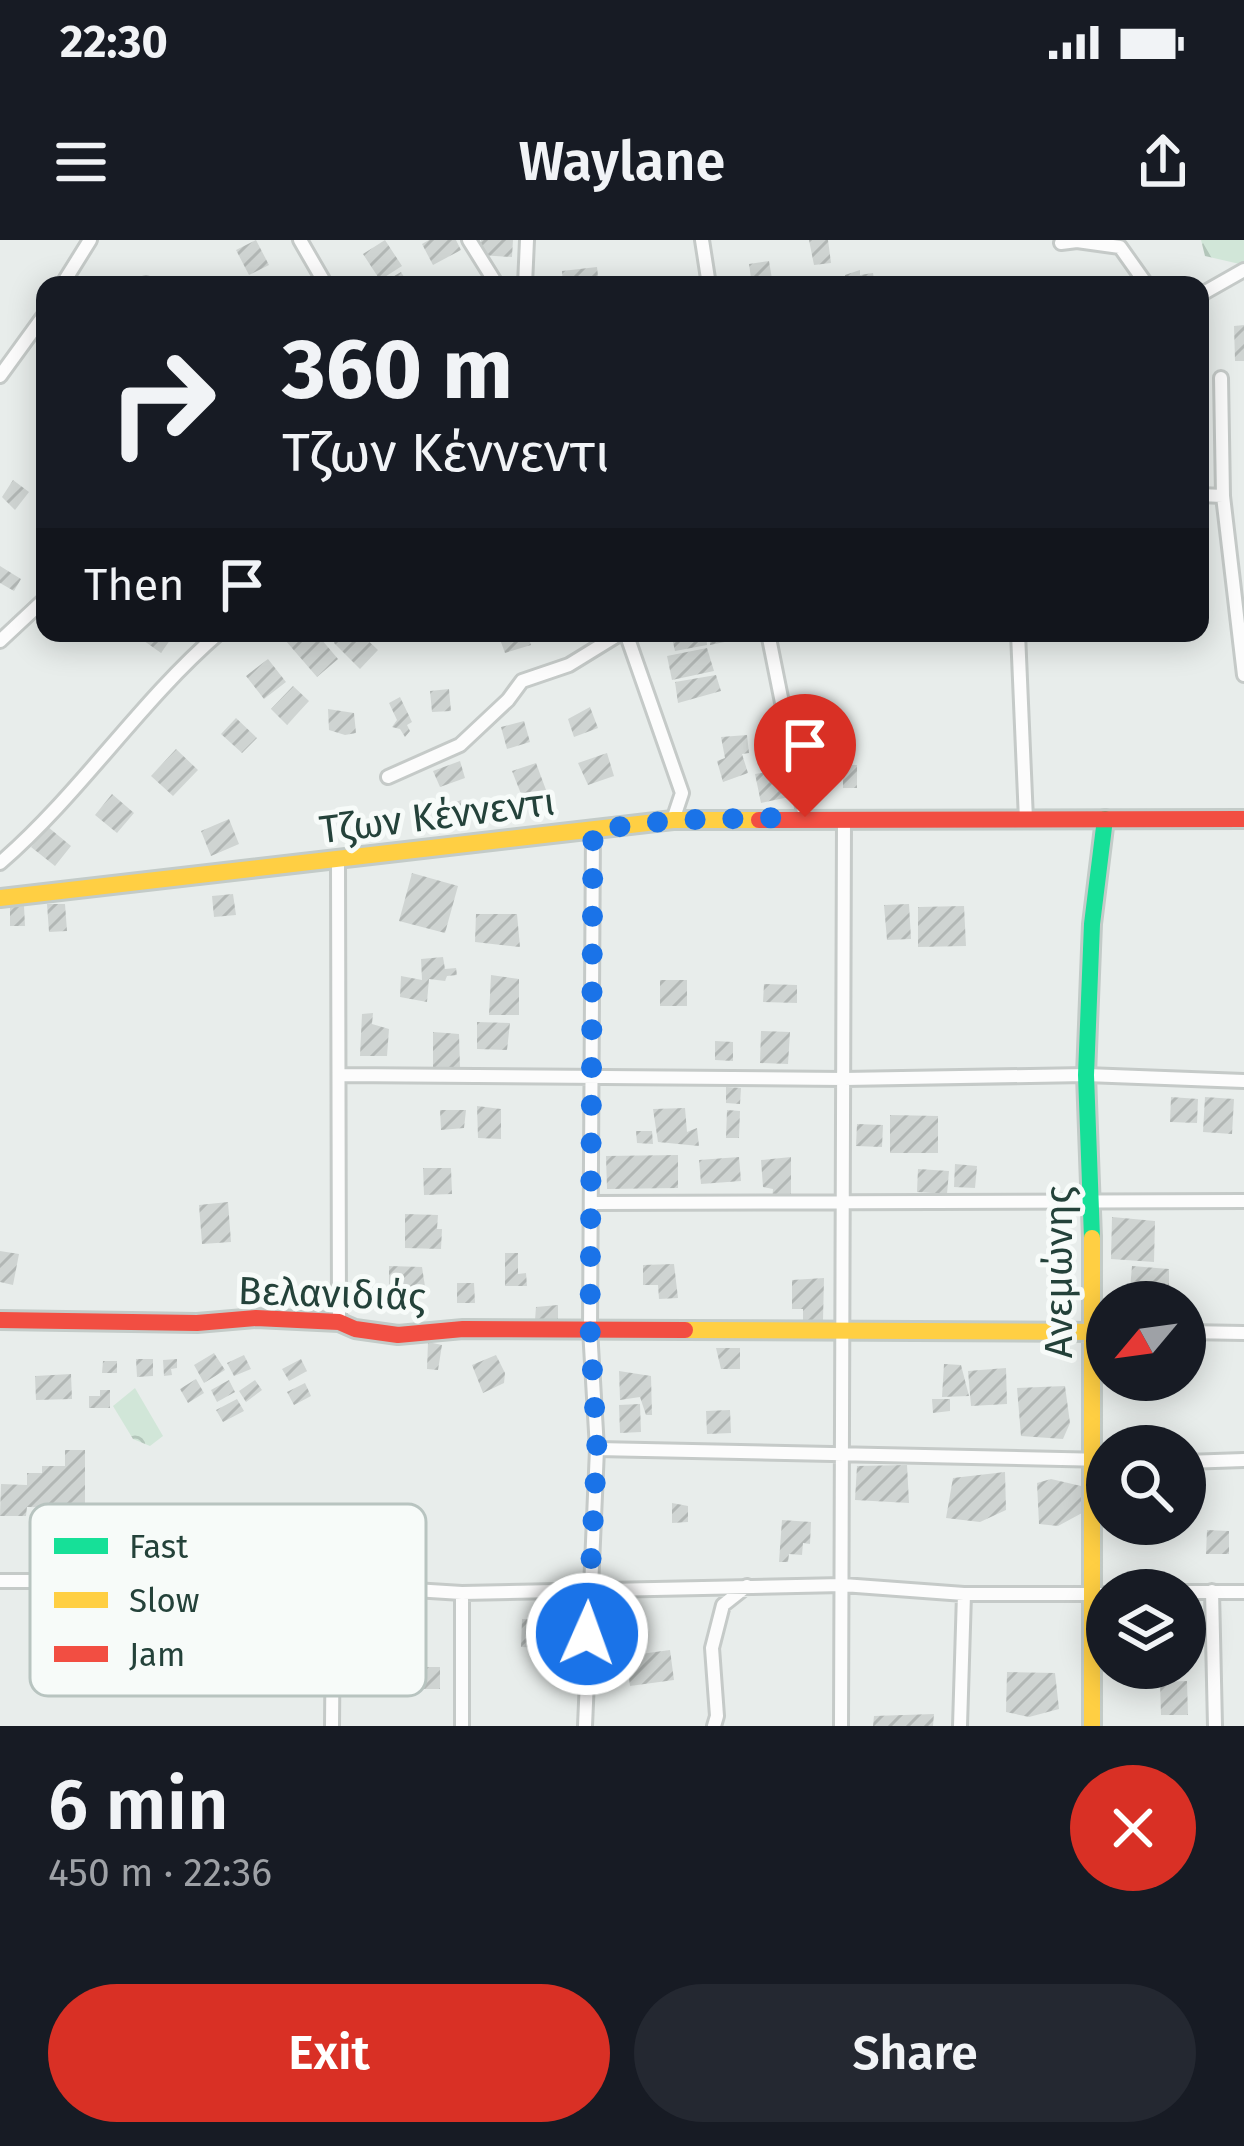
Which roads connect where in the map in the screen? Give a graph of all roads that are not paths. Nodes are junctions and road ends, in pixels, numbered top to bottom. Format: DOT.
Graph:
graph roads {
  1 [pos="90,240"];
  2 [pos="299,240"];
  3 [pos="469,240"];
  4 [pos="526,240"];
  5 [pos="702,240"];
  6 [pos="1061,243"];
  7 [pos="1244,270"];
  8 [pos="68,276"];
  9 [pos="321,276"];
  10 [pos="491,276"];
  11 [pos="525,276"];
  12 [pos="708,276"];
  13 [pos="1141,276"];
  14 [pos="1209,290"];
  15 [pos="36,326"];
  16 [pos="0,376"];
  17 [pos="1221,378"];
  18 [pos="1209,495"];
  19 [pos="1223,496"];
  20 [pos="36,607"];
  21 [pos="0,641"];
  22 [pos="208,642"];
  23 [pos="609,642"];
  24 [pos="627,642"];
  25 [pos="769,642"];
  26 [pos="1018,642"];
  27 [pos="1244,675"];
  28 [pos="388,777"];
  29 [pos="805,817"];
  30 [pos="1105,818"];
  31 [pos="1244,818"];
  32 [pos="674,820"];
  33 [pos="844,820"];
  34 [pos="1026,820"];
  35 [pos="593,830"];
  36 [pos="338,861"];
  37 [pos="0,863"];
  38 [pos="0,898"];
  39 [pos="340,1075"];
  40 [pos="592,1076"];
  41 [pos="1086,1076"];
  42 [pos="844,1079"];
  43 [pos="1244,1081"];
  44 [pos="1092,1199"];
  45 [pos="840,1202"];
  46 [pos="1244,1202"];
  47 [pos="591,1203"];
  48 [pos="1097,1281"];
  49 [pos="0,1320"];
  50 [pos="339,1322"];
  51 [pos="590,1328"];
  52 [pos="844,1330"];
  53 [pos="1086,1332"];
  54 [pos="1206,1332"];
  55 [pos="1244,1333"];
  56 [pos="597,1449"];
  57 [pos="840,1455"];
  58 [pos="1086,1460"];
  59 [pos="1244,1460"];
  60 [pos="1206,1461"];
  61 [pos="748,1585"];
  62 [pos="843,1585"];
  63 [pos="589,1588"];
  64 [pos="426,1590"];
  65 [pos="1206,1591"];
  66 [pos="1212,1591"];
  67 [pos="1244,1592"];
  68 [pos="462,1593"];
  69 [pos="964,1594"];
  70 [pos="1086,1594"];
  71 [pos="1094,1689"];
  72 [pos="332,1696"];
  73 [pos="332,1726"];
  74 [pos="461,1726"];
  75 [pos="585,1726"];
  76 [pos="714,1726"];
  77 [pos="841,1726"];
  78 [pos="960,1726"];
  79 [pos="1092,1726"];
  80 [pos="1215,1726"];
  1 -- 8 [label="street"];
  2 -- 9 [label="street"];
  3 -- 10 [label="street"];
  4 -- 11 [label="street"];
  5 -- 12 [label="street"];
  6 -- 13 [label="street"];
  7 -- 14 [label="street"];
  15 -- 16 [label="street"];
  17 -- 19 [label="street"];
  18 -- 19 [label="street"];
  19 -- 27 [label="street"];
  20 -- 21 [label="street"];
  22 -- 37 [label="street"];
  23 -- 28 [label="street"];
  24 -- 32 [label="street"];
  25 -- 29 [label="street"];
  26 -- 34 [label="street"];
  29 -- 32 [label="street, Τζων Κέννεντι"];
  29 -- 33 [label="street, Τζων Κέννεντι"];
  30 -- 31 [label="street, Τζων Κέννεντι"];
  30 -- 34 [label="street, Τζων Κέννεντι"];
  30 -- 41 [label="street, Ανεμώνης"];
  32 -- 35 [label="street, Τζων Κέννεντι"];
  33 -- 34 [label="street, Τζων Κέννεντι"];
  33 -- 42 [label="street"];
  35 -- 36 [label="street, Τζων Κέννεντι"];
  35 -- 40 [label="street"];
  36 -- 38 [label="street, Τζων Κέννεντι"];
  36 -- 39 [label="street"];
  39 -- 40 [label="street"];
  39 -- 50 [label="street"];
  40 -- 42 [label="street"];
  40 -- 47 [label="street"];
  41 -- 42 [label="street"];
  41 -- 43 [label="street"];
  41 -- 44 [label="street, Ανεμώνης"];
  42 -- 45 [label="street"];
  44 -- 45 [label="street"];
  44 -- 46 [label="street"];
  44 -- 48 [label="street, Ανεμώνης"];
  45 -- 47 [label="street"];
  45 -- 52 [label="street"];
  47 -- 51 [label="street"];
  49 -- 50 [label="street, Βελανιδιάς"];
  50 -- 51 [label="street, Βελανιδιάς"];
  51 -- 52 [label="street, Βελανιδιάς"];
  51 -- 56 [label="street"];
  52 -- 53 [label="street, Βελανιδιάς"];
  52 -- 57 [label="street"];
  54 -- 55 [label="street"];
  56 -- 57 [label="street"];
  56 -- 63 [label="street"];
  57 -- 58 [label="street"];
  57 -- 62 [label="street"];
  59 -- 60 [label="street"];
  61 -- 62 [label="street"];
  61 -- 63 [label="street"];
  61 -- 76 [label="street"];
  62 -- 69 [label="street"];
  62 -- 77 [label="street"];
  63 -- 68 [label="street"];
  63 -- 75 [label="street"];
  64 -- 68 [label="street"];
  65 -- 66 [label="street"];
  66 -- 67 [label="street"];
  66 -- 80 [label="street"];
  68 -- 74 [label="street"];
  69 -- 70 [label="street"];
  69 -- 78 [label="street"];
  71 -- 79 [label="street, Ανεμώνης"];
  72 -- 73 [label="street"];
}
